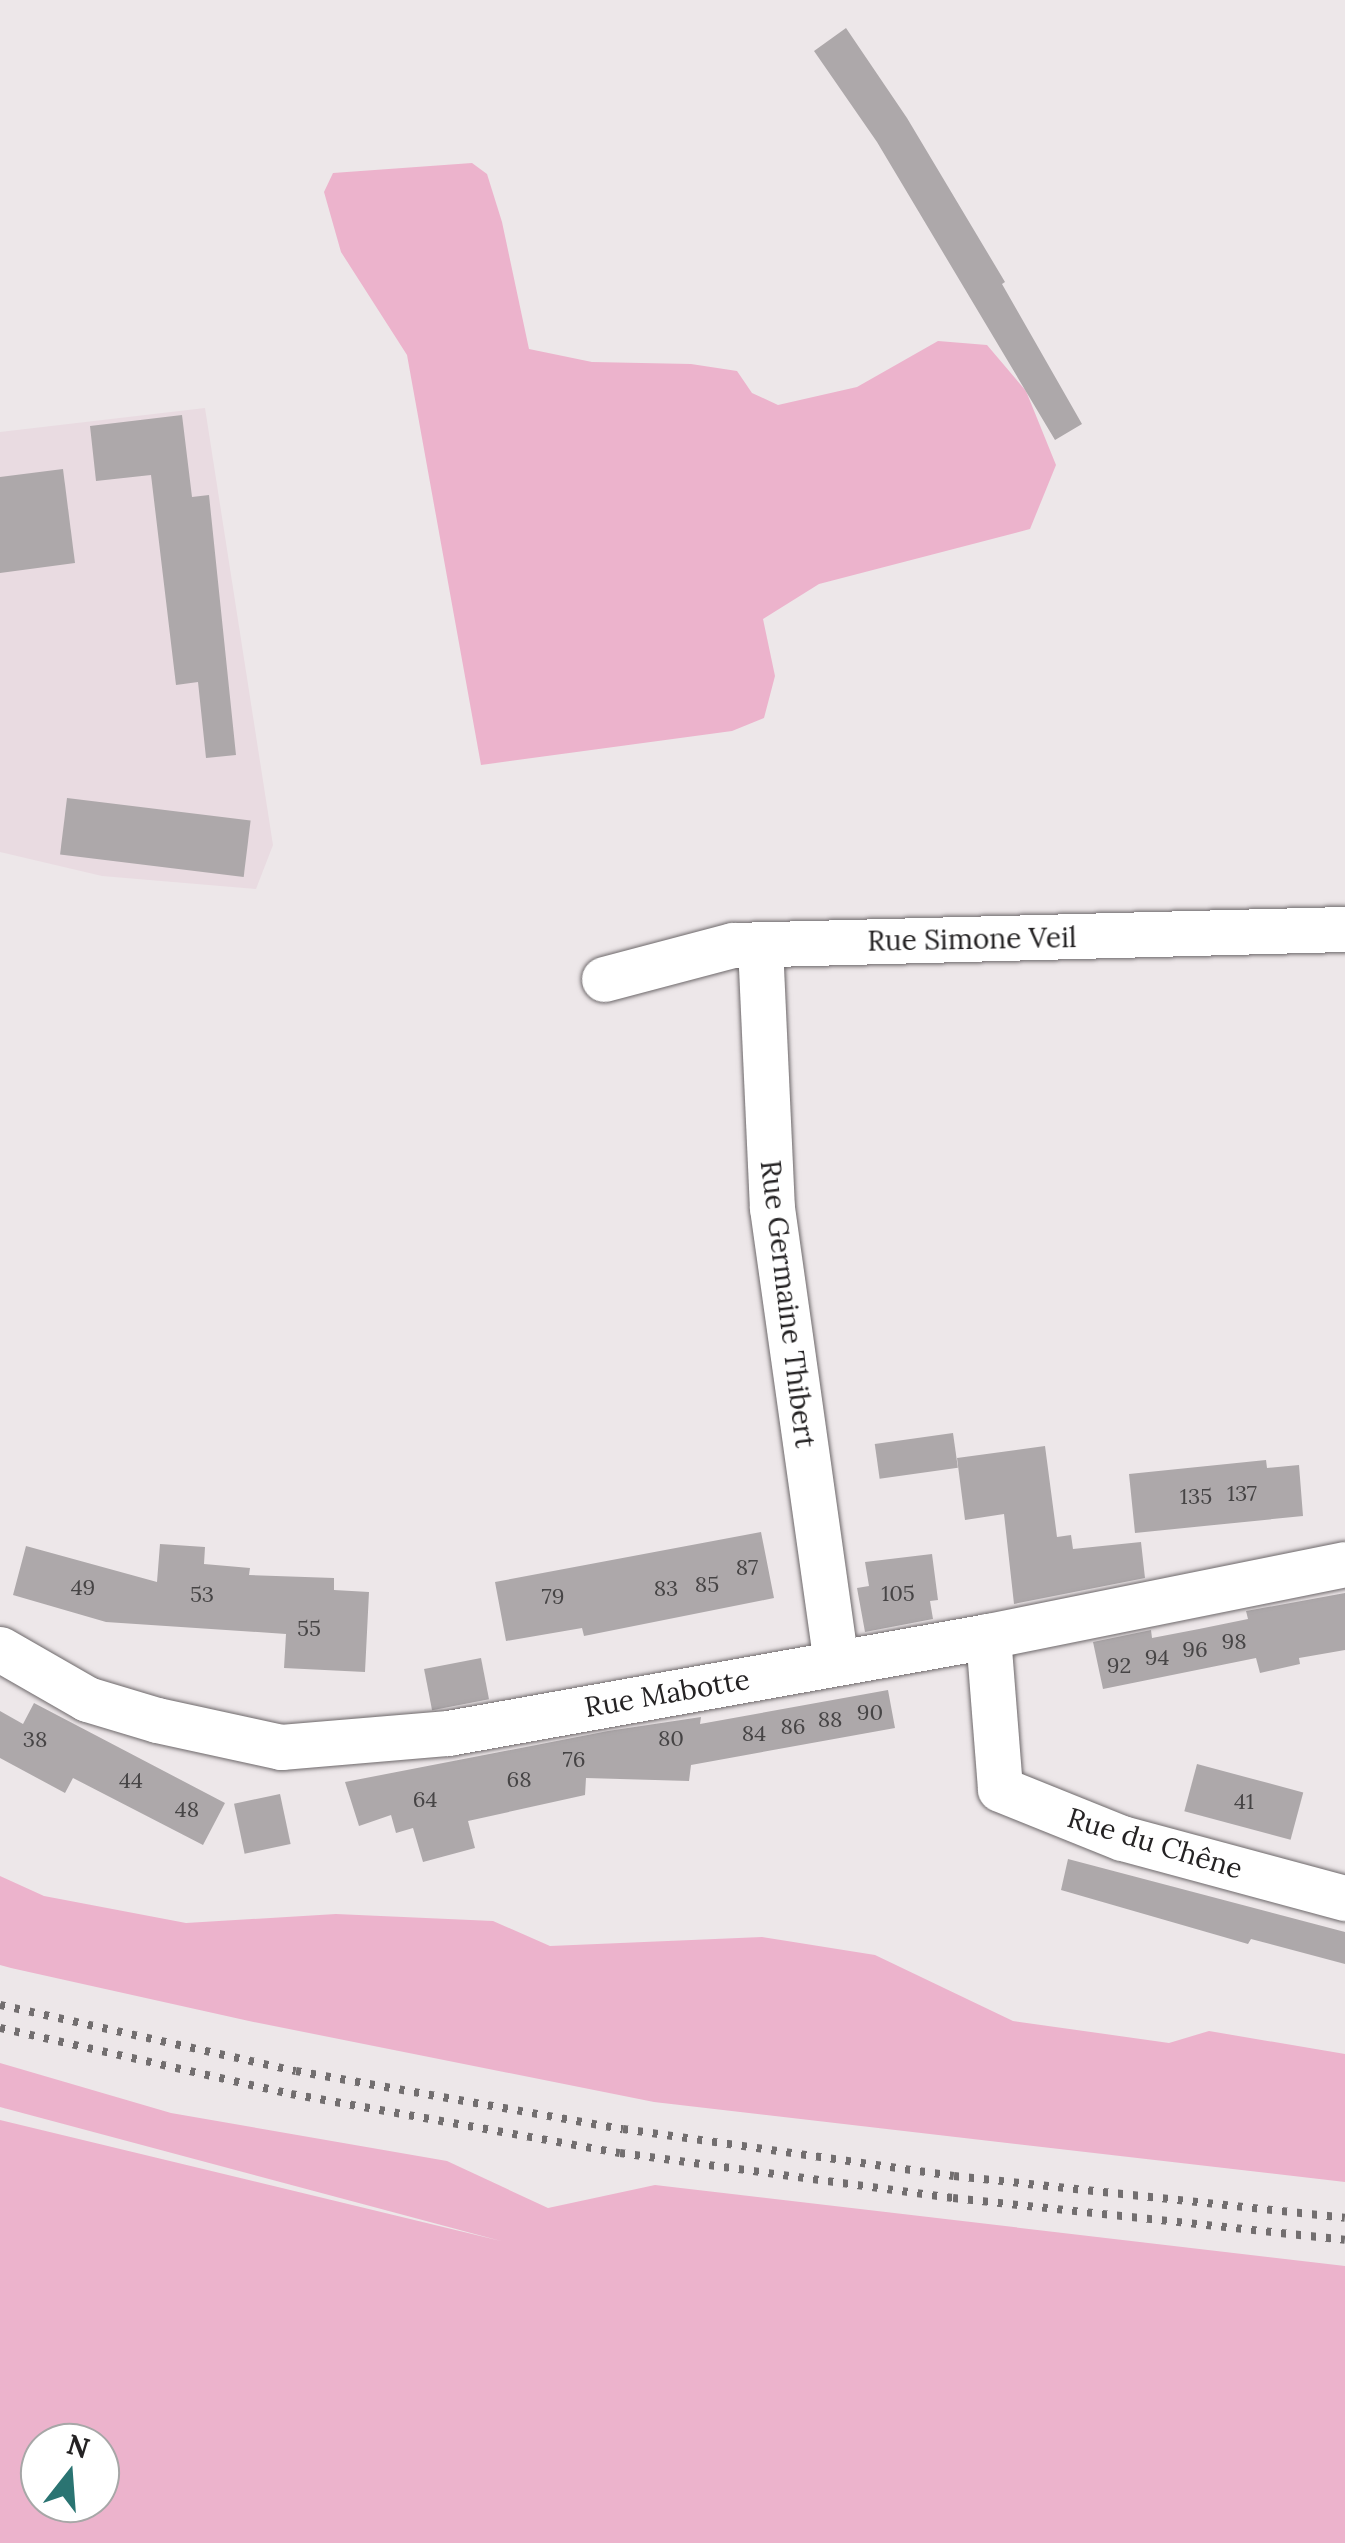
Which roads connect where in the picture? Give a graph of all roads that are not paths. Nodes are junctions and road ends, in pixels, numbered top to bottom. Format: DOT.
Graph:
graph roads {
  1 [pos="1345,929"];
  2 [pos="760,944"];
  3 [pos="604,979"];
  4 [pos="1345,1564"];
  5 [pos="988,1636"];
  6 [pos="0,1649"];
  7 [pos="836,1662"];
  8 [pos="1345,1898"];
  1 -- 2 [label="street, Rue Simone Veil"];
  2 -- 3 [label="street, Rue Simone Veil"];
  2 -- 7 [label="street, Rue Germaine Thibert"];
  4 -- 5 [label="street, Rue Mabotte"];
  5 -- 7 [label="street, Rue Mabotte"];
  5 -- 8 [label="street, Rue du Chêne"];
  6 -- 7 [label="street, Rue Mabotte"];
}
